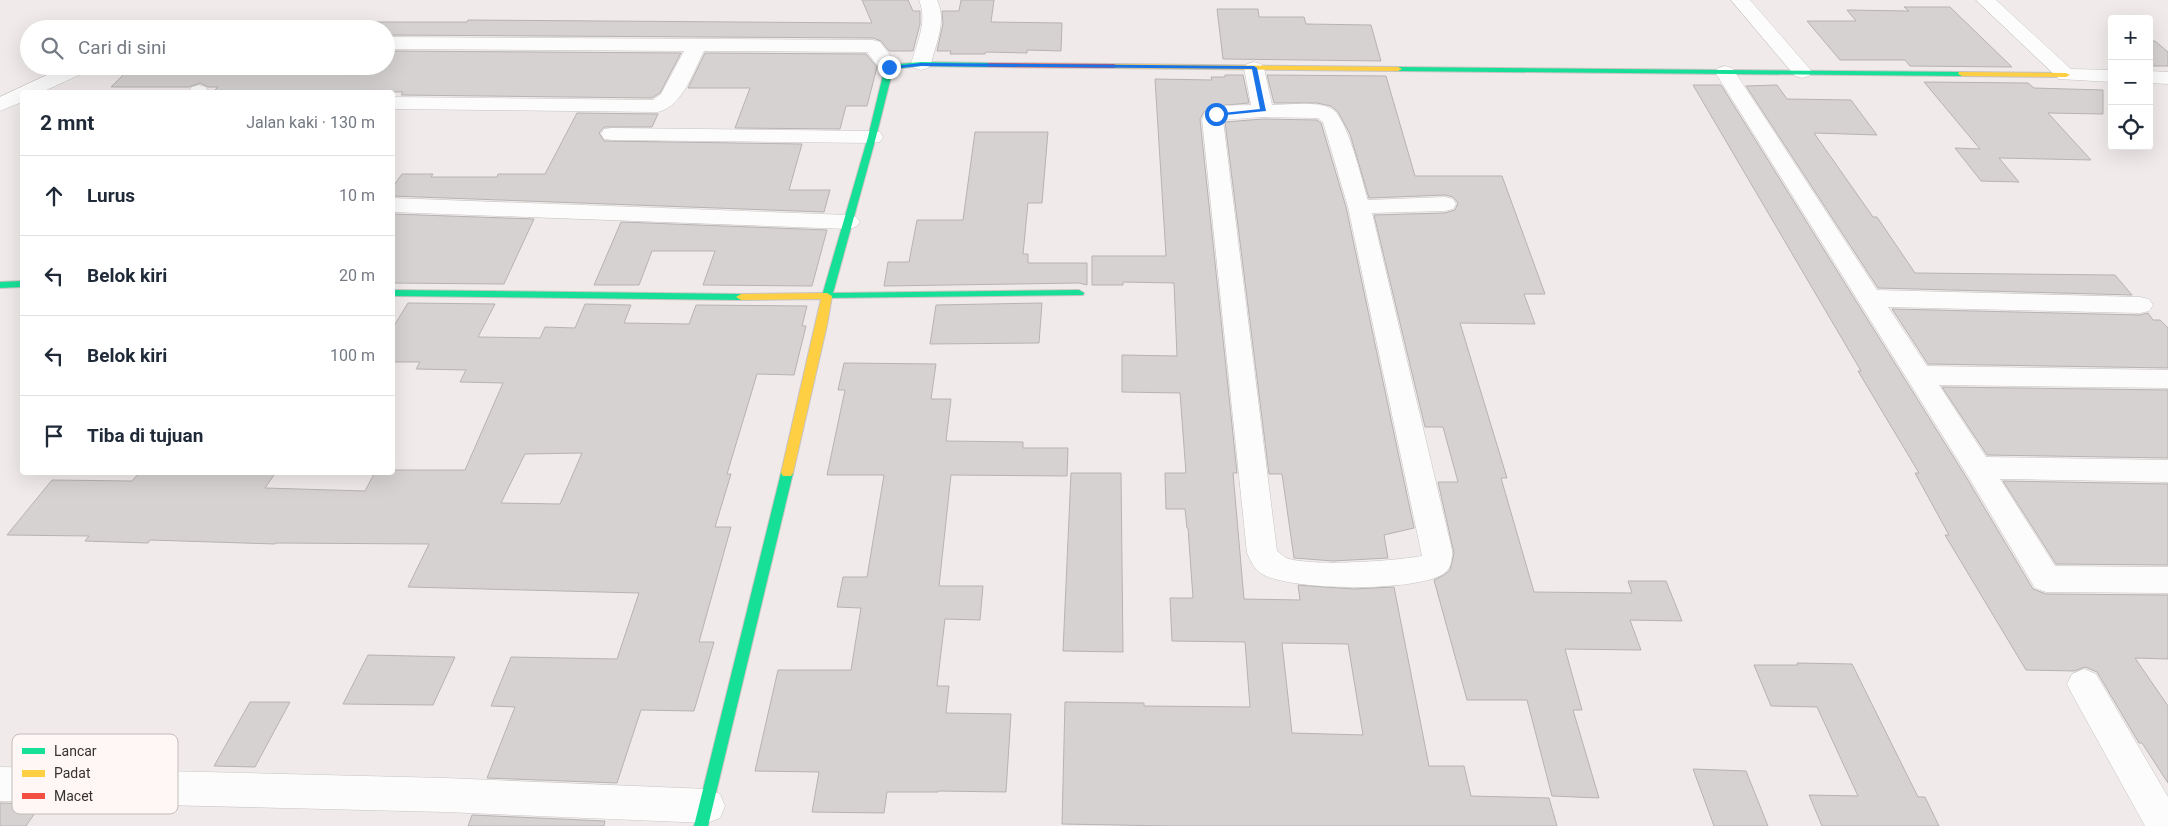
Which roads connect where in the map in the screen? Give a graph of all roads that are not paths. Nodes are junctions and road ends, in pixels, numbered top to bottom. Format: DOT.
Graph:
graph roads {
  1 [pos="928,0"];
  2 [pos="1740,0"];
  3 [pos="1984,0"];
  4 [pos="395,43"];
  5 [pos="697,45"];
  6 [pos="921,64"];
  7 [pos="889,67"];
  8 [pos="1254,68"];
  9 [pos="1725,72"];
  10 [pos="1802,72"];
  11 [pos="64,75"];
  12 [pos="2066,75"];
  13 [pos="2108,76"];
  14 [pos="2153,77"];
  15 [pos="2168,78"];
  16 [pos="31,90"];
  17 [pos="20,96"];
  18 [pos="395,103"];
  19 [pos="0,105"];
  20 [pos="1263,111"];
  21 [pos="612,134"];
  22 [pos="872,137"];
  23 [pos="1445,204"];
  24 [pos="395,205"];
  25 [pos="1359,207"];
  26 [pos="848,222"];
  27 [pos="20,284"];
  28 [pos="0,285"];
  29 [pos="395,293"];
  30 [pos="1079,293"];
  31 [pos="827,296"];
  32 [pos="1870,298"];
  33 [pos="2140,305"];
  34 [pos="1919,375"];
  35 [pos="2168,379"];
  36 [pos="1978,468"];
  37 [pos="2168,471"];
  38 [pos="2168,580"];
  39 [pos="2084,684"];
  40 [pos="178,788"];
  41 [pos="704,816"];
  42 [pos="2165,826"];
  1 -- 6 [label="street"];
  2 -- 10 [label="street"];
  3 -- 12 [label="street"];
  4 -- 5 [label="street"];
  5 -- 7 [label="street"];
  5 -- 18 [label="street"];
  6 -- 7 [label="street"];
  6 -- 8 [label="street"];
  7 -- 22 [label="street"];
  8 -- 9 [label="street"];
  8 -- 20 [label="street"];
  9 -- 10 [label="street"];
  9 -- 32 [label="street"];
  10 -- 12 [label="street"];
  11 -- 16 [label="street"];
  12 -- 13 [label="street"];
  14 -- 15 [label="street"];
  17 -- 19 [label="street"];
  20 -- 25 [label="street"];
  20 -- 25 [label="street"];
  21 -- 22 [label="street"];
  22 -- 26 [label="street"];
  23 -- 25 [label="street"];
  24 -- 26 [label="street"];
  26 -- 31 [label="street"];
  27 -- 28 [label="street"];
  29 -- 31 [label="street"];
  30 -- 31 [label="street"];
  31 -- 41 [label="street"];
  32 -- 33 [label="street"];
  32 -- 34 [label="street"];
  34 -- 35 [label="street"];
  34 -- 36 [label="street"];
  36 -- 37 [label="street"];
  36 -- 38 [label="street"];
  39 -- 42 [label="street"];
  40 -- 41 [label="street"];
}
